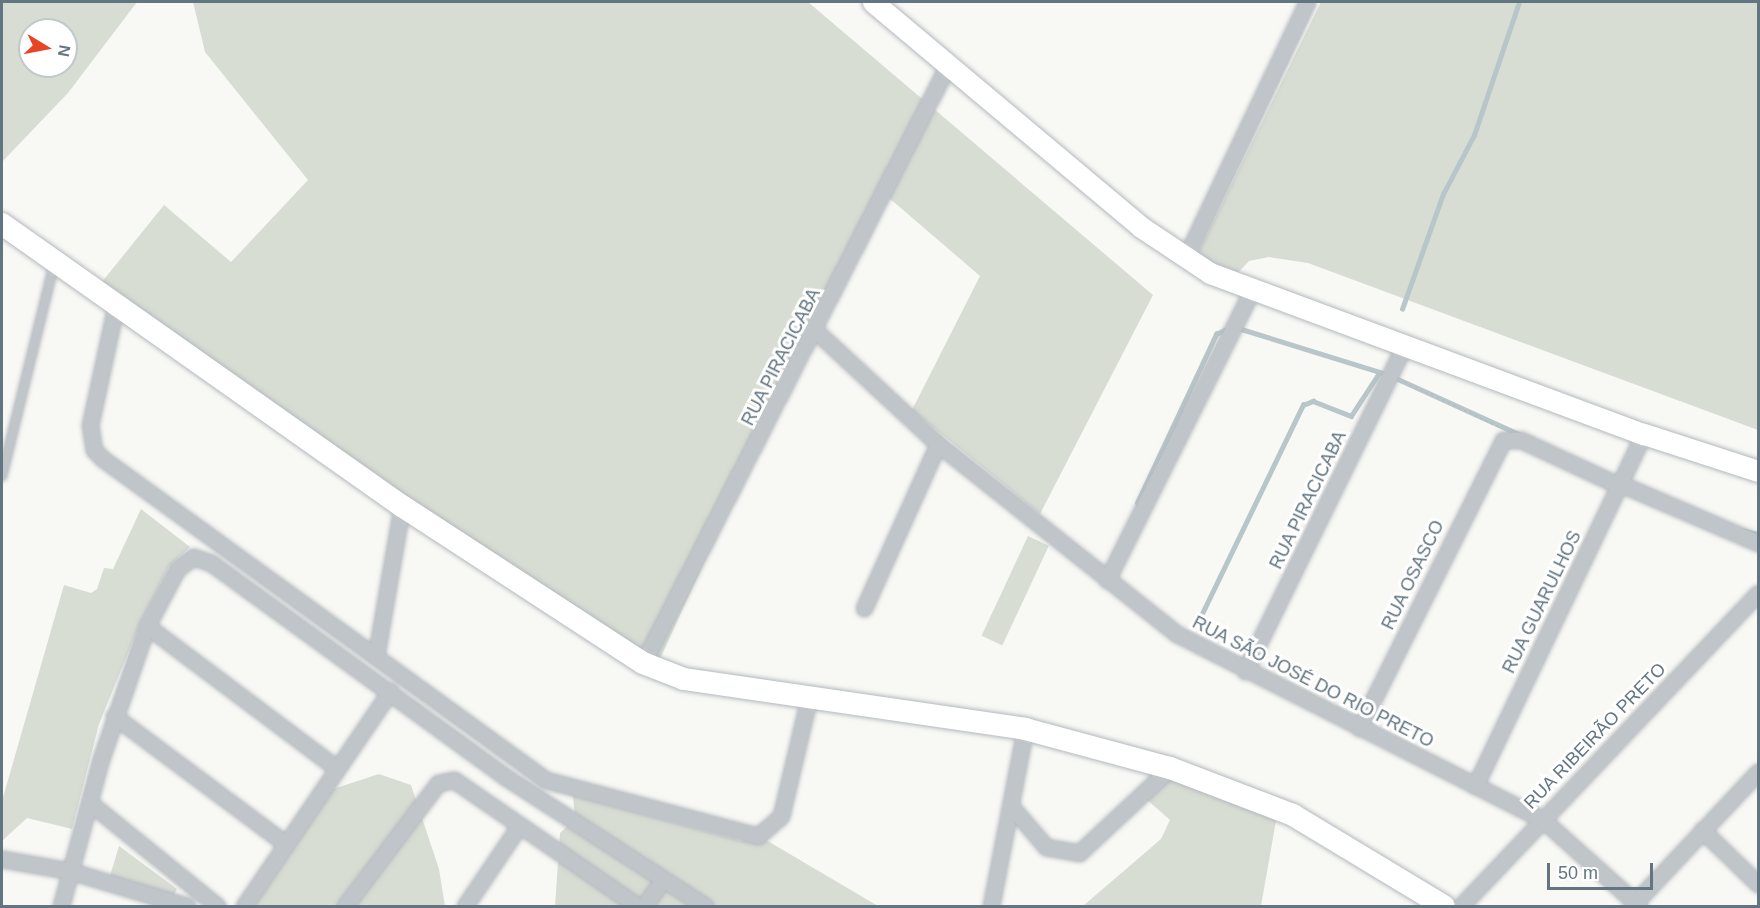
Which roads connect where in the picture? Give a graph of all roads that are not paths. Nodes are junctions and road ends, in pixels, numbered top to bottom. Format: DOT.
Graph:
graph roads {
  1 [pos="873,2"];
  2 [pos="1307,2"];
  3 [pos="948,65"];
  4 [pos="2,224"];
  5 [pos="1185,259"];
  6 [pos="54,264"];
  7 [pos="1252,290"];
  8 [pos="116,305"];
  9 [pos="817,332"];
  10 [pos="1404,346"];
  11 [pos="1644,434"];
  12 [pos="938,444"];
  13 [pos="1758,471"];
  14 [pos="2,476"];
  15 [pos="1620,485"];
  16 [pos="402,506"];
  17 [pos="1758,543"];
  18 [pos="1107,580"];
  19 [pos="1758,593"];
  20 [pos="864,608"];
  21 [pos="147,626"];
  22 [pos="376,656"];
  23 [pos="643,663"];
  24 [pos="1245,671"];
  25 [pos="390,692"];
  26 [pos="809,698"];
  27 [pos="114,716"];
  28 [pos="1359,728"];
  29 [pos="1025,729"];
  30 [pos="335,767"];
  31 [pos="1170,768"];
  32 [pos="1758,772"];
  33 [pos="507,778"];
  34 [pos="546,780"];
  35 [pos="1474,786"];
  36 [pos="90,803"];
  37 [pos="1011,806"];
  38 [pos="1542,819"];
  39 [pos="519,826"];
  40 [pos="1702,830"];
  41 [pos="283,842"];
  42 [pos="2,859"];
  43 [pos="70,871"];
  44 [pos="663,880"];
  45 [pos="1758,884"];
  46 [pos="1636,905"];
  47 [pos="61,906"];
  48 [pos="187,906"];
  49 [pos="217,906"];
  50 [pos="244,906"];
  51 [pos="345,906"];
  52 [pos="465,906"];
  53 [pos="637,906"];
  54 [pos="644,906"];
  55 [pos="705,906"];
  56 [pos="992,906"];
  57 [pos="1444,906"];
  58 [pos="1461,906"];
  1 -- 3 [label="main road"];
  2 -- 5 [label="street"];
  3 -- 5 [label="main road"];
  3 -- 9 [label="street, RUA PIRACICABA"];
  4 -- 6 [label="main road"];
  5 -- 7 [label="main road"];
  6 -- 8 [label="main road"];
  6 -- 14 [label="lane"];
  7 -- 10 [label="main road"];
  7 -- 18 [label="street"];
  8 -- 16 [label="main road"];
  8 -- 22 [label="street"];
  9 -- 12 [label="street, RUA SÃO JOSÉ DO RIO PRETO"];
  9 -- 23 [label="street, RUA PIRACICABA"];
  10 -- 11 [label="main road"];
  10 -- 24 [label="street, RUA PIRACICABA"];
  11 -- 13 [label="main road"];
  11 -- 15 [label="street, RUA GUARULHOS"];
  12 -- 18 [label="street, RUA SÃO JOSÉ DO RIO PRETO"];
  12 -- 20 [label="street"];
  15 -- 17 [label="street"];
  15 -- 28 [label="street, RUA OSASCO"];
  15 -- 35 [label="street, RUA GUARULHOS"];
  16 -- 22 [label="street"];
  16 -- 23 [label="main road"];
  18 -- 24 [label="street, RUA SÃO JOSÉ DO RIO PRETO"];
  19 -- 38 [label="street, RUA RIBEIRÃO PRETO"];
  21 -- 25 [label="street"];
  21 -- 27 [label="street"];
  21 -- 30 [label="street"];
  22 -- 34 [label="street"];
  23 -- 26 [label="main road"];
  24 -- 28 [label="street, RUA SÃO JOSÉ DO RIO PRETO"];
  25 -- 30 [label="street"];
  25 -- 33 [label="street"];
  26 -- 29 [label="main road"];
  26 -- 34 [label="street"];
  27 -- 36 [label="street"];
  27 -- 41 [label="street"];
  28 -- 35 [label="street, RUA SÃO JOSÉ DO RIO PRETO"];
  29 -- 31 [label="main road"];
  29 -- 37 [label="street"];
  30 -- 41 [label="street"];
  31 -- 37 [label="street"];
  31 -- 57 [label="main road"];
  32 -- 40 [label="street"];
  33 -- 34 [label="street"];
  33 -- 44 [label="street"];
  35 -- 38 [label="street, RUA SÃO JOSÉ DO RIO PRETO"];
  36 -- 43 [label="street"];
  36 -- 49 [label="street"];
  37 -- 56 [label="street"];
  38 -- 46 [label="street, RUA SÃO JOSÉ DO RIO PRETO"];
  38 -- 58 [label="street, RUA RIBEIRÃO PRETO"];
  39 -- 51 [label="street"];
  39 -- 52 [label="street"];
  39 -- 53 [label="street"];
  40 -- 45 [label="street"];
  40 -- 46 [label="street"];
  41 -- 50 [label="street"];
  42 -- 43 [label="street"];
  43 -- 47 [label="street"];
  43 -- 48 [label="street"];
  44 -- 54 [label="street"];
  44 -- 55 [label="street"];
}
